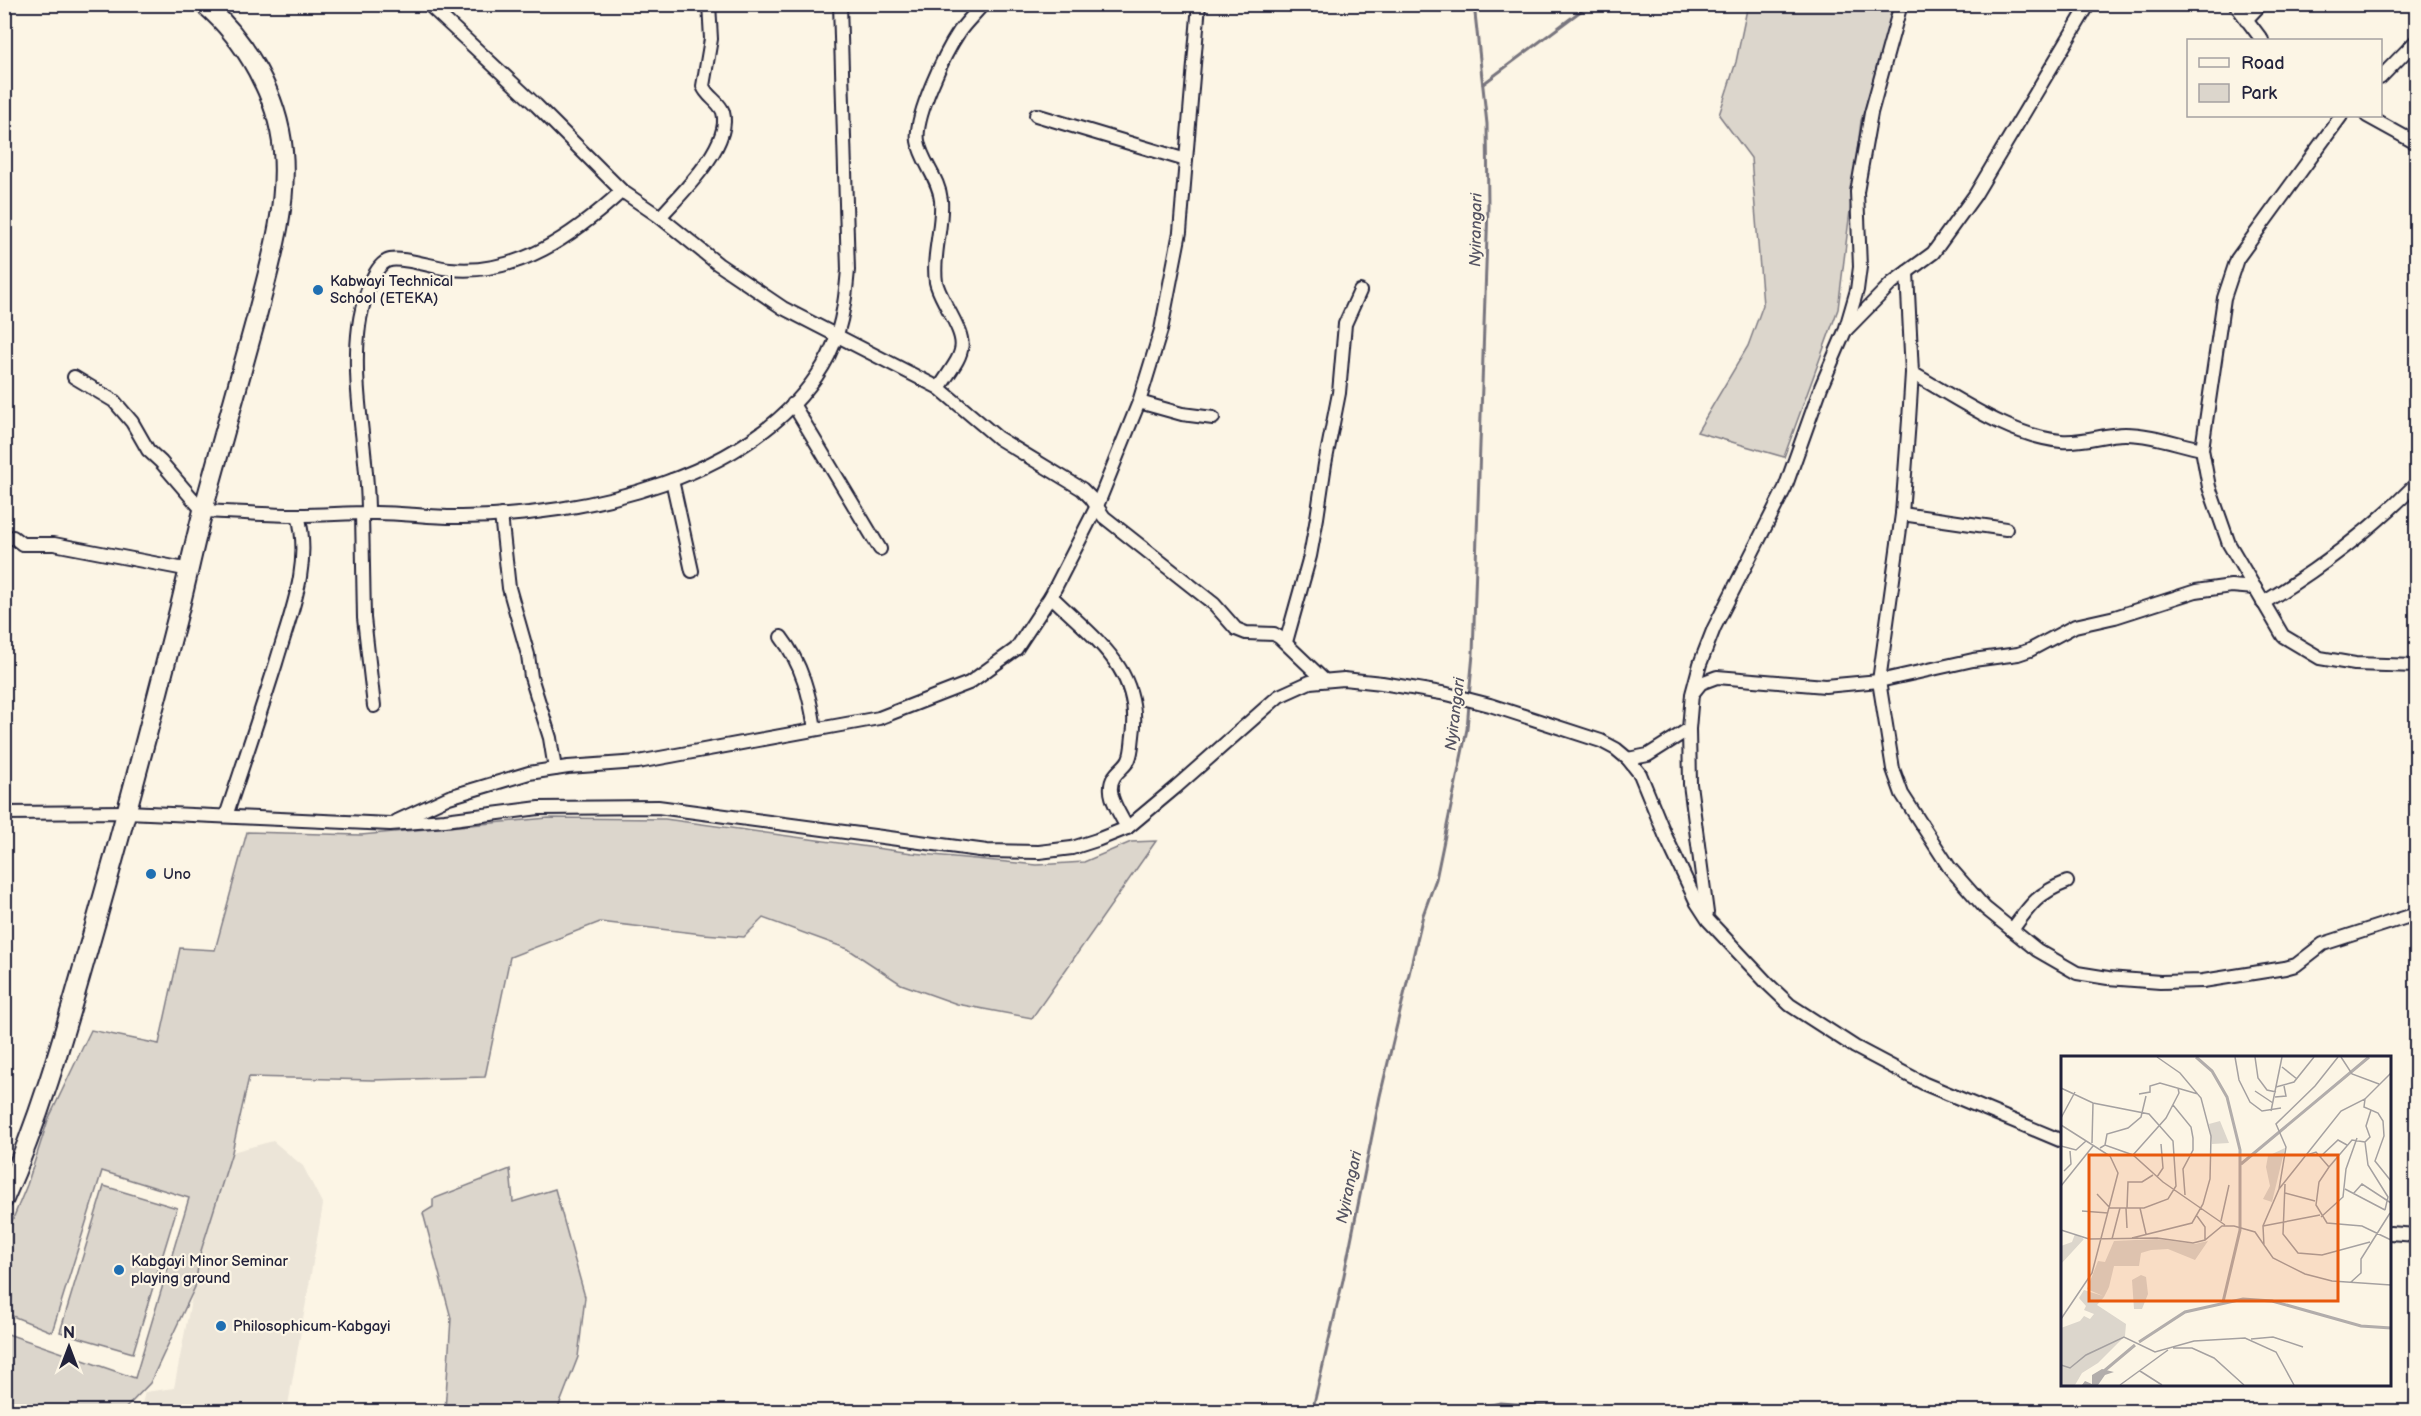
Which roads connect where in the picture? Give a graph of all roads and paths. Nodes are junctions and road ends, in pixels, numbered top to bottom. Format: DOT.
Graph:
graph roads {
  1 [pos="204,4"];
  2 [pos="709,4"];
  3 [pos="840,4"];
  4 [pos="983,4"];
  5 [pos="1198,4"];
  6 [pos="1901,4"];
  7 [pos="2235,4"];
  8 [pos="2261,4"];
  9 [pos="428,5"];
  10 [pos="2090,6"];
  11 [pos="2246,20"];
  12 [pos="2261,39"];
  13 [pos="2416,41"];
  14 [pos="2382,76"];
  15 [pos="1036,115"];
  16 [pos="2336,117"];
  17 [pos="2369,117"];
  18 [pos="2416,143"];
  19 [pos="1186,160"];
  20 [pos="622,191"];
  21 [pos="660,217"];
  22 [pos="1907,272"];
  23 [pos="1360,291"];
  24 [pos="1845,331"];
  25 [pos="837,336"];
  26 [pos="1912,373"];
  27 [pos="74,377"];
  28 [pos="939,388"];
  29 [pos="1138,402"];
  30 [pos="793,404"];
  31 [pos="1213,418"];
  32 [pos="2202,449"];
  33 [pos="672,480"];
  34 [pos="2416,484"];
  35 [pos="1097,506"];
  36 [pos="203,511"];
  37 [pos="365,513"];
  38 [pos="1902,514"];
  39 [pos="298,515"];
  40 [pos="501,515"];
  41 [pos="2006,529"];
  42 [pos="4,540"];
  43 [pos="880,549"];
  44 [pos="190,570"];
  45 [pos="692,571"];
  46 [pos="2255,588"];
  47 [pos="1051,596"];
  48 [pos="2263,603"];
  49 [pos="781,637"];
  50 [pos="1287,642"];
  51 [pos="2416,666"];
  52 [pos="1323,679"];
  53 [pos="1879,681"];
  54 [pos="1692,694"];
  55 [pos="374,706"];
  56 [pos="815,729"];
  57 [pos="1689,729"];
  58 [pos="1628,759"];
  59 [pos="555,769"];
  60 [pos="128,812"];
  61 [pos="4,813"];
  62 [pos="225,816"];
  63 [pos="390,824"];
  64 [pos="1127,828"];
  65 [pos="2067,882"];
  66 [pos="2416,914"];
  67 [pos="1708,920"];
  68 [pos="2013,930"];
  69 [pos="2061,1141"];
  70 [pos="4,1199"];
  71 [pos="2391,1233"];
  72 [pos="2416,1235"];
  1 -- 36 [label="highway"];
  2 -- 21 [label="street"];
  3 -- 25 [label="street"];
  4 -- 28 [label="street"];
  5 -- 19 [label="street"];
  6 -- 24 [label="street"];
  7 -- 11 [label="street"];
  8 -- 11 [label="street"];
  9 -- 20 [label="street"];
  10 -- 22 [label="street"];
  11 -- 12 [label="street"];
  13 -- 14 [label="street"];
  15 -- 19 [label="street"];
  16 -- 32 [label="street"];
  17 -- 18 [label="street"];
  19 -- 29 [label="street"];
  20 -- 21 [label="street"];
  20 -- 37 [label="street"];
  21 -- 25 [label="street"];
  22 -- 24 [label="street"];
  22 -- 26 [label="street"];
  23 -- 50 [label="street"];
  24 -- 54 [label="street"];
  25 -- 28 [label="street"];
  25 -- 30 [label="street"];
  26 -- 32 [label="street"];
  26 -- 38 [label="street"];
  27 -- 36 [label="street"];
  28 -- 35 [label="street"];
  29 -- 31 [label="street"];
  29 -- 35 [label="street"];
  30 -- 33 [label="street"];
  30 -- 43 [label="street"];
  32 -- 46 [label="street"];
  33 -- 40 [label="street"];
  33 -- 45 [label="street"];
  34 -- 48 [label="street"];
  35 -- 47 [label="street"];
  35 -- 50 [label="street"];
  36 -- 39 [label="street"];
  36 -- 44 [label="highway"];
  37 -- 39 [label="street"];
  37 -- 40 [label="street"];
  37 -- 55 [label="street"];
  38 -- 41 [label="street"];
  38 -- 53 [label="street"];
  39 -- 62 [label="street"];
  40 -- 59 [label="street"];
  42 -- 44 [label="street"];
  44 -- 60 [label="highway"];
  46 -- 48 [label="street"];
  46 -- 53 [label="street"];
  47 -- 56 [label="street"];
  47 -- 64 [label="street"];
  48 -- 51 [label="street"];
  49 -- 56 [label="street"];
  50 -- 52 [label="street"];
  52 -- 58 [label="street"];
  52 -- 64 [label="street"];
  53 -- 54 [label="street"];
  53 -- 68 [label="street"];
  54 -- 57 [label="street"];
  56 -- 59 [label="street"];
  57 -- 58 [label="street"];
  57 -- 67 [label="street"];
  58 -- 67 [label="street"];
  59 -- 63 [label="street"];
  60 -- 61 [label="street"];
  60 -- 62 [label="street"];
  60 -- 70 [label="highway"];
  62 -- 63 [label="street"];
  63 -- 64 [label="street"];
  65 -- 68 [label="street"];
  66 -- 68 [label="street"];
  67 -- 69 [label="street"];
  71 -- 72 [label="street"];
}
